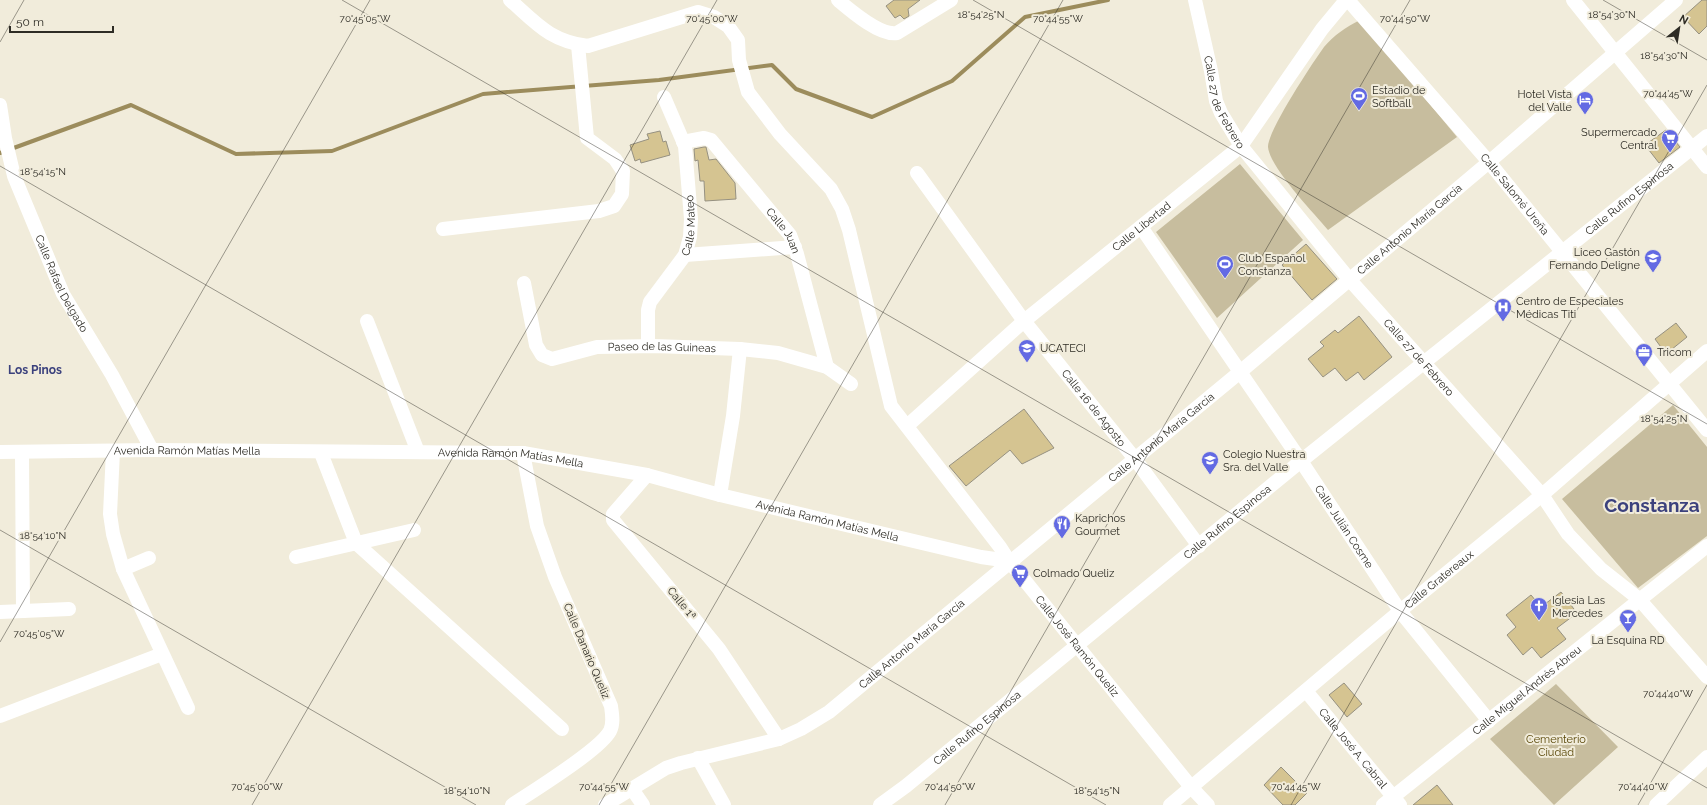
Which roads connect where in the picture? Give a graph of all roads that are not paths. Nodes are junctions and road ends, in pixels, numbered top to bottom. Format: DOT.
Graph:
graph roads {
  1 [pos="510,0"];
  2 [pos="838,0"];
  3 [pos="951,0"];
  4 [pos="1195,0"];
  5 [pos="1347,0"];
  6 [pos="1573,0"];
  7 [pos="1676,0"];
  8 [pos="578,45"];
  9 [pos="1615,52"];
  10 [pos="664,97"];
  11 [pos="0,105"];
  12 [pos="1707,136"];
  13 [pos="684,142"];
  14 [pos="1241,146"];
  15 [pos="1693,148"];
  16 [pos="1489,162"];
  17 [pos="1707,167"];
  18 [pos="917,173"];
  19 [pos="1141,227"];
  20 [pos="442,229"];
  21 [pos="794,247"];
  22 [pos="1563,251"];
  23 [pos="685,255"];
  24 [pos="1349,279"];
  25 [pos="524,283"];
  26 [pos="367,321"];
  27 [pos="1024,321"];
  28 [pos="648,346"];
  29 [pos="740,349"];
  30 [pos="1707,352"];
  31 [pos="1424,362"];
  32 [pos="827,367"];
  33 [pos="1240,372"];
  34 [pos="851,384"];
  35 [pos="1669,384"];
  36 [pos="907,426"];
  37 [pos="1707,430"];
  38 [pos="152,450"];
  39 [pos="113,451"];
  40 [pos="0,452"];
  41 [pos="22,452"];
  42 [pos="418,452"];
  43 [pos="321,453"];
  44 [pos="523,453"];
  45 [pos="1135,459"];
  46 [pos="1301,461"];
  47 [pos="647,475"];
  48 [pos="720,495"];
  49 [pos="1542,495"];
  50 [pos="414,530"];
  51 [pos="356,543"];
  52 [pos="1199,546"];
  53 [pos="1707,546"];
  54 [pos="296,557"];
  55 [pos="149,558"];
  56 [pos="1009,561"];
  57 [pos="123,570"];
  58 [pos="1639,600"];
  59 [pos="69,608"];
  60 [pos="23,611"];
  61 [pos="1400,611"];
  62 [pos="0,612"];
  63 [pos="1077,647"];
  64 [pos="162,654"];
  65 [pos="1707,677"];
  66 [pos="1306,691"];
  67 [pos="188,708"];
  68 [pos="0,716"];
  69 [pos="1489,721"];
  70 [pos="562,729"];
  71 [pos="778,739"];
  72 [pos="1707,757"];
  73 [pos="698,758"];
  74 [pos="1191,787"];
  75 [pos="632,789"];
  76 [pos="1392,802"];
  77 [pos="512,805"];
  78 [pos="605,805"];
  79 [pos="643,805"];
  80 [pos="724,805"];
  81 [pos="880,805"];
  82 [pos="1170,805"];
  83 [pos="1208,805"];
  84 [pos="1656,805"];
  1 -- 8 [label="street"];
  2 -- 3 [label="street"];
  4 -- 14 [label="street, Calle 27 de Febrero"];
  5 -- 14 [label="street, Calle Libertad"];
  5 -- 16 [label="street, Calle Salomé Ureña"];
  6 -- 9 [label="street"];
  7 -- 9 [label="street, Calle Antonio María García"];
  8 -- 20 [label="street"];
  8 -- 36 [label="street"];
  9 -- 15 [label="street"];
  9 -- 16 [label="street, Calle Antonio María García"];
  10 -- 13 [label="street, Calle Mateo"];
  11 -- 38 [label="street, Calle Rafael Delgado"];
  12 -- 15 [label="street, Calle Rufino Espinosa"];
  13 -- 21 [label="street, Calle Juan"];
  13 -- 23 [label="street, Calle Mateo"];
  14 -- 19 [label="street, Calle Libertad"];
  14 -- 24 [label="street, Calle 27 de Febrero"];
  15 -- 17 [label="street"];
  15 -- 22 [label="street, Calle Rufino Espinosa"];
  16 -- 22 [label="street, Calle Salomé Ureña"];
  16 -- 24 [label="street, Calle Antonio María García"];
  18 -- 27 [label="street, Calle 16 de Agosto"];
  19 -- 27 [label="street, Calle Libertad"];
  19 -- 33 [label="street, Calle Julián Cosme"];
  21 -- 23 [label="street"];
  21 -- 32 [label="street, Calle Juan"];
  22 -- 31 [label="street, Calle Rufino Espinosa"];
  22 -- 35 [label="street, Calle Salomé Ureña"];
  23 -- 28 [label="street, Calle Mateo"];
  24 -- 31 [label="street, Calle 27 de Febrero"];
  24 -- 33 [label="street, Calle Antonio María García"];
  25 -- 28 [label="street, Paseo de las Guineas"];
  26 -- 42 [label="street"];
  27 -- 36 [label="street, Calle Libertad"];
  27 -- 45 [label="street, Calle 16 de Agosto"];
  28 -- 29 [label="street, Paseo de las Guineas"];
  29 -- 32 [label="street, Paseo de las Guineas"];
  29 -- 48 [label="street"];
  30 -- 35 [label="street, Calle Gratereaux"];
  31 -- 46 [label="street, Calle Rufino Espinosa"];
  31 -- 49 [label="street, Calle 27 de Febrero"];
  32 -- 34 [label="street, Paseo de las Guineas"];
  33 -- 45 [label="street, Calle Antonio María García"];
  33 -- 46 [label="street, Calle Julián Cosme"];
  35 -- 37 [label="street, Calle Salomé Ureña"];
  35 -- 49 [label="street, Calle Gratereaux"];
  36 -- 56 [label="street, Calle José Ramón Queliz"];
  38 -- 39 [label="street, Avenida Ramón Matías Mella"];
  38 -- 43 [label="street, Avenida Ramón Matías Mella"];
  39 -- 41 [label="street, Avenida Ramón Matías Mella"];
  39 -- 57 [label="street"];
  40 -- 41 [label="street, Avenida Ramón Matías Mella"];
  41 -- 60 [label="street"];
  42 -- 43 [label="street, Avenida Ramón Matías Mella"];
  42 -- 44 [label="street, Avenida Ramón Matías Mella"];
  43 -- 51 [label="street"];
  44 -- 47 [label="street, Avenida Ramón Matías Mella"];
  44 -- 77 [label="street, Calle Danario Queliz"];
  45 -- 52 [label="street, Calle 16 de Agosto"];
  45 -- 56 [label="street, Calle Antonio María García"];
  46 -- 52 [label="street, Calle Rufino Espinosa"];
  46 -- 61 [label="street, Calle Julián Cosme"];
  47 -- 48 [label="street, Avenida Ramón Matías Mella"];
  47 -- 71 [label="street, Calle 1ª"];
  48 -- 56 [label="street, Avenida Ramón Matías Mella"];
  49 -- 58 [label="street, Calle 27 de Febrero"];
  49 -- 61 [label="street, Calle Gratereaux"];
  50 -- 51 [label="street"];
  51 -- 54 [label="street"];
  51 -- 70 [label="street"];
  52 -- 63 [label="street, Calle Rufino Espinosa"];
  53 -- 58 [label="street, Calle Miguel Andrés Abreu"];
  55 -- 57 [label="street"];
  56 -- 63 [label="street, Calle José Ramón Queliz"];
  56 -- 71 [label="street, Calle Antonio María García"];
  57 -- 64 [label="street"];
  58 -- 65 [label="street, Calle 27 de Febrero"];
  58 -- 69 [label="street, Calle Miguel Andrés Abreu"];
  59 -- 60 [label="street"];
  60 -- 62 [label="street"];
  61 -- 66 [label="street, Calle Gratereaux"];
  61 -- 69 [label="street, Calle Julián Cosme"];
  63 -- 74 [label="street, Calle José Ramón Queliz"];
  63 -- 81 [label="street, Calle Rufino Espinosa"];
  64 -- 67 [label="street"];
  64 -- 68 [label="street"];
  66 -- 74 [label="street, Calle Gratereaux"];
  66 -- 76 [label="street, Calle José A. Cabral"];
  69 -- 76 [label="street, Calle Miguel Andrés Abreu"];
  71 -- 73 [label="street, Calle Antonio María García"];
  72 -- 84 [label="street"];
  73 -- 75 [label="street, Calle Antonio María García"];
  73 -- 80 [label="street"];
  74 -- 82 [label="street, Calle Gratereaux"];
  74 -- 83 [label="street, Calle José Ramón Queliz"];
  75 -- 78 [label="street, Calle Antonio María García"];
  75 -- 79 [label="street"];
}
